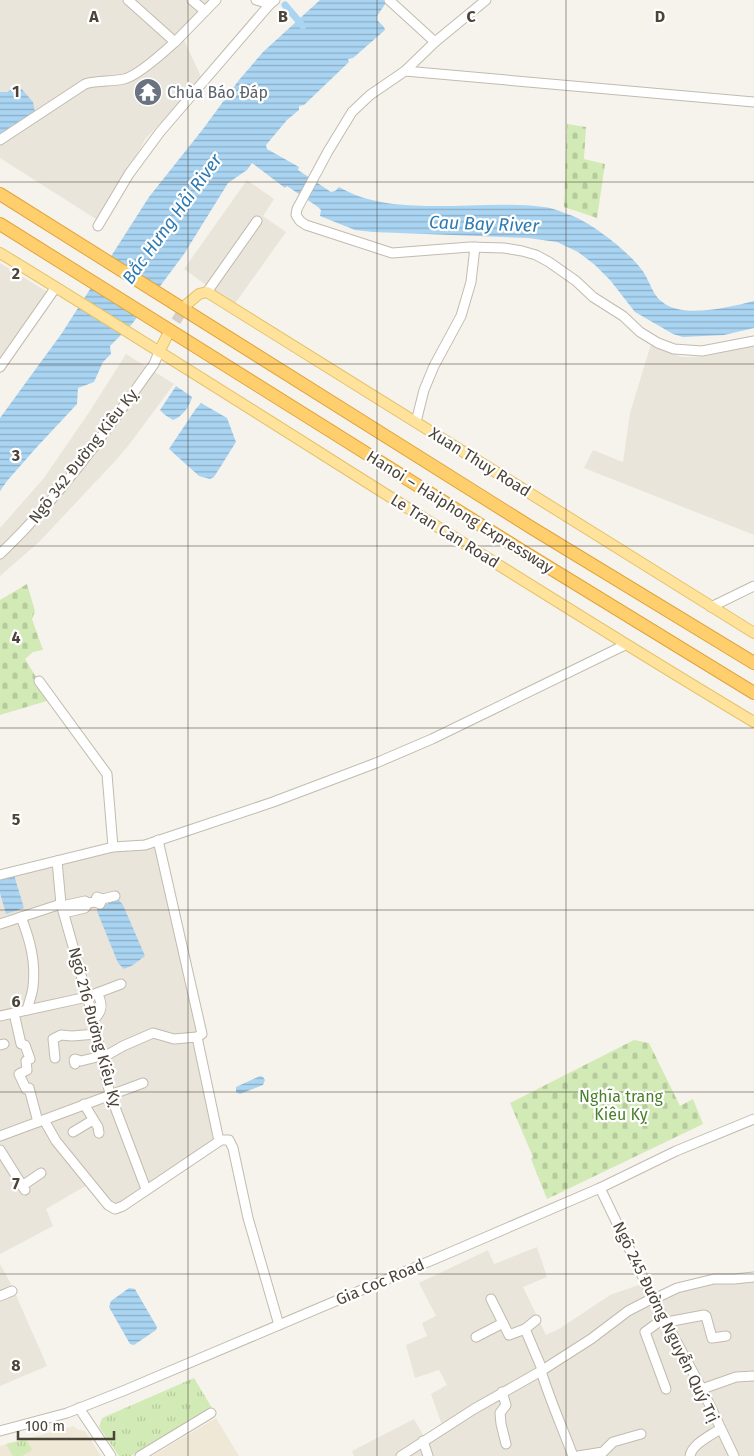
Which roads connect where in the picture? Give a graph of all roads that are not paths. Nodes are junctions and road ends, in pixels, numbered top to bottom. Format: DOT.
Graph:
graph roads {
  1 [pos="128,0"];
  2 [pos="192,0"];
  3 [pos="216,0"];
  4 [pos="256,0"];
  5 [pos="389,0"];
  6 [pos="486,0"];
  7 [pos="273,2"];
  8 [pos="205,11"];
  9 [pos="175,42"];
  10 [pos="435,42"];
  11 [pos="406,71"];
  12 [pos="754,102"];
  13 [pos="0,140"];
  14 [pos="0,194"];
  15 [pos="257,221"];
  16 [pos="0,224"];
  17 [pos="98,226"];
  18 [pos="475,247"];
  19 [pos="0,253"];
  20 [pos="60,289"];
  21 [pos="207,292"];
  22 [pos="183,305"];
  23 [pos="167,331"];
  24 [pos="754,341"];
  25 [pos="159,352"];
  26 [pos="0,368"];
  27 [pos="416,422"];
  28 [pos="0,554"];
  29 [pos="754,586"];
  30 [pos="711,607"];
  31 [pos="754,633"];
  32 [pos="625,645"];
  33 [pos="754,662"];
  34 [pos="39,681"];
  35 [pos="754,693"];
  36 [pos="754,722"];
  37 [pos="158,840"];
  38 [pos="113,848"];
  39 [pos="57,861"];
  40 [pos="0,874"];
  41 [pos="115,896"];
  42 [pos="62,907"];
  43 [pos="21,917"];
  44 [pos="0,924"];
  45 [pos="122,984"];
  46 [pos="97,993"];
  47 [pos="87,997"];
  48 [pos="27,1010"];
  49 [pos="14,1013"];
  50 [pos="0,1016"];
  51 [pos="93,1020"];
  52 [pos="96,1034"];
  53 [pos="197,1038"];
  54 [pos="101,1057"];
  55 [pos="55,1058"];
  56 [pos="75,1064"];
  57 [pos="143,1083"];
  58 [pos="110,1094"];
  59 [pos="84,1104"];
  60 [pos="754,1119"];
  61 [pos="93,1120"];
  62 [pos="41,1121"];
  63 [pos="73,1132"];
  64 [pos="99,1133"];
  65 [pos="0,1136"];
  66 [pos="219,1141"];
  67 [pos="0,1150"];
  68 [pos="41,1173"];
  69 [pos="600,1188"];
  70 [pos="146,1189"];
  71 [pos="754,1277"];
  72 [pos="12,1291"];
  73 [pos="0,1296"];
  74 [pos="491,1298"];
  75 [pos="654,1299"];
  76 [pos="536,1320"];
  77 [pos="666,1320"];
  78 [pos="503,1323"];
  79 [pos="279,1325"];
  80 [pos="525,1329"];
  81 [pos="476,1336"];
  82 [pos="726,1336"];
  83 [pos="542,1370"];
  84 [pos="754,1376"];
  85 [pos="666,1389"];
  86 [pos="702,1389"];
  87 [pos="502,1392"];
  88 [pos="79,1408"];
  89 [pos="211,1413"];
  90 [pos="720,1429"];
  91 [pos="0,1430"];
  92 [pos="641,1434"];
  93 [pos="423,1441"];
  94 [pos="506,1444"];
  95 [pos="111,1456"];
  96 [pos="140,1456"];
  97 [pos="401,1456"];
  98 [pos="428,1456"];
  99 [pos="573,1456"];
  100 [pos="578,1456"];
  101 [pos="690,1456"];
  102 [pos="734,1456"];
  1 -- 9 [label="street"];
  2 -- 8 [label="street"];
  3 -- 8 [label="street"];
  4 -- 7 [label="street"];
  5 -- 10 [label="street"];
  6 -- 10 [label="street"];
  7 -- 17 [label="street"];
  8 -- 9 [label="street"];
  9 -- 13 [label="street"];
  10 -- 11 [label="street"];
  11 -- 12 [label="street"];
  11 -- 18 [label="street"];
  14 -- 22 [label="highway, Hanoi – Haiphong Expressway"];
  15 -- 21 [label="street"];
  16 -- 23 [label="highway, Hanoi – Haiphong Expressway"];
  18 -- 24 [label="street"];
  18 -- 27 [label="street"];
  19 -- 20 [label="main road, Le Tran Can Road"];
  20 -- 25 [label="main road, Le Tran Can Road"];
  20 -- 26 [label="street"];
  21 -- 22 [label="main road"];
  21 -- 27 [label="main road, Xuan Thuy Road"];
  22 -- 33 [label="highway, Hanoi – Haiphong Expressway"];
  23 -- 25 [label="main road"];
  23 -- 35 [label="highway, Hanoi – Haiphong Expressway"];
  25 -- 28 [label="street, Ngõ 342 Đường Kiêu Kỵ"];
  25 -- 32 [label="main road, Le Tran Can Road"];
  27 -- 30 [label="main road, Xuan Thuy Road"];
  29 -- 30 [label="street"];
  30 -- 31 [label="main road, Xuan Thuy Road"];
  32 -- 36 [label="main road, Le Tran Can Road"];
  32 -- 37 [label="street"];
  34 -- 38 [label="street"];
  37 -- 38 [label="street"];
  37 -- 53 [label="street"];
  38 -- 39 [label="street"];
  39 -- 40 [label="street"];
  39 -- 42 [label="street, Ngõ 216 Đường Kiêu Kỵ"];
  41 -- 42 [label="street"];
  42 -- 43 [label="street"];
  42 -- 47 [label="street, Ngõ 216 Đường Kiêu Kỵ"];
  43 -- 44 [label="street"];
  43 -- 48 [label="street"];
  45 -- 46 [label="street"];
  46 -- 47 [label="street"];
  46 -- 51 [label="street"];
  47 -- 48 [label="street"];
  47 -- 51 [label="street, Ngõ 216 Đường Kiêu Kỵ"];
  48 -- 49 [label="street"];
  49 -- 50 [label="street"];
  49 -- 62 [label="street"];
  51 -- 52 [label="street, Ngõ 216 Đường Kiêu Kỵ"];
  52 -- 54 [label="street, Ngõ 216 Đường Kiêu Kỵ"];
  52 -- 55 [label="street"];
  53 -- 54 [label="street"];
  53 -- 66 [label="street"];
  54 -- 56 [label="street"];
  54 -- 58 [label="street, Ngõ 216 Đường Kiêu Kỵ"];
  57 -- 58 [label="street"];
  58 -- 59 [label="street"];
  58 -- 70 [label="street, Ngõ 216 Đường Kiêu Kỵ"];
  59 -- 61 [label="street"];
  59 -- 62 [label="street"];
  60 -- 69 [label="street, Gia Coc Road"];
  61 -- 63 [label="street"];
  61 -- 64 [label="street"];
  62 -- 65 [label="street"];
  62 -- 70 [label="street"];
  66 -- 70 [label="street"];
  66 -- 79 [label="street"];
  67 -- 68 [label="street"];
  69 -- 75 [label="street, Ngõ 245 Đường Nguyễn Quý Trị"];
  69 -- 79 [label="street, Gia Coc Road"];
  71 -- 75 [label="street"];
  72 -- 73 [label="street"];
  74 -- 78 [label="street"];
  75 -- 77 [label="street, Ngõ 245 Đường Nguyễn Quý Trị"];
  75 -- 83 [label="street"];
  76 -- 80 [label="street"];
  77 -- 82 [label="street"];
  77 -- 85 [label="street"];
  77 -- 86 [label="street, Ngõ 245 Đường Nguyễn Quý Trị"];
  78 -- 80 [label="street"];
  78 -- 81 [label="street"];
  79 -- 88 [label="street, Gia Coc Road"];
  80 -- 83 [label="street"];
  83 -- 87 [label="street"];
  83 -- 99 [label="street"];
  84 -- 86 [label="street"];
  86 -- 90 [label="street, Ngõ 245 Đường Nguyễn Quý Trị"];
  87 -- 93 [label="street"];
  87 -- 94 [label="street"];
  88 -- 91 [label="street, Gia Coc Road"];
  88 -- 95 [label="street"];
  89 -- 96 [label="street"];
  90 -- 101 [label="street"];
  90 -- 102 [label="street, Ngõ 245 Đường Nguyễn Quý Trị"];
  92 -- 100 [label="street"];
  93 -- 97 [label="street"];
  93 -- 98 [label="street"];
}
